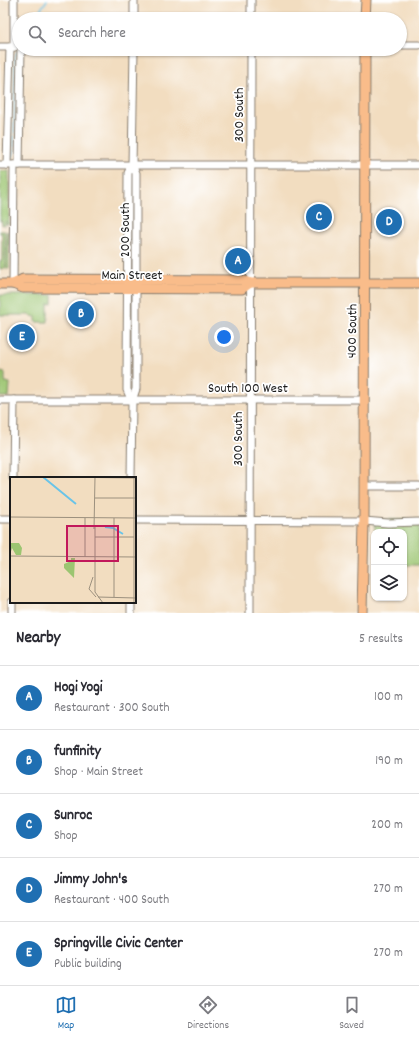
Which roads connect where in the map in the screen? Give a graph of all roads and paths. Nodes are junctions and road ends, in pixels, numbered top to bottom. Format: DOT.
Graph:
graph roads {
  1 [pos="14,0"];
  2 [pos="134,0"];
  3 [pos="251,0"];
  4 [pos="366,0"];
  5 [pos="15,12"];
  6 [pos="134,12"];
  7 [pos="251,12"];
  8 [pos="365,12"];
  9 [pos="407,45"];
  10 [pos="419,45"];
  11 [pos="0,47"];
  12 [pos="12,47"];
  13 [pos="16,56"];
  14 [pos="16,56"];
  15 [pos="134,56"];
  16 [pos="251,56"];
  17 [pos="365,56"];
  18 [pos="251,164"];
  19 [pos="10,165"];
  20 [pos="132,165"];
  21 [pos="365,165"];
  22 [pos="419,165"];
  23 [pos="365,282"];
  24 [pos="250,283"];
  25 [pos="415,283"];
  26 [pos="0,284"];
  27 [pos="14,284"];
  28 [pos="133,284"];
  29 [pos="0,400"];
  30 [pos="14,400"];
  31 [pos="250,400"];
  32 [pos="364,400"];
  33 [pos="132,401"];
  34 [pos="13,477"];
  35 [pos="131,477"];
  36 [pos="364,486"];
  37 [pos="419,486"];
  38 [pos="136,520"];
  39 [pos="250,521"];
  40 [pos="364,521"];
  41 [pos="419,522"];
  42 [pos="250,613"];
  43 [pos="362,613"];
  1 -- 5 [label="street"];
  2 -- 6 [label="street"];
  3 -- 7 [label="street"];
  4 -- 8 [label="main road"];
  9 -- 10 [label="street"];
  11 -- 12 [label="street"];
  13 -- 19 [label="street"];
  14 -- 19 [label="street"];
  15 -- 20 [label="street, 200 South"];
  16 -- 18 [label="street, 300 South"];
  17 -- 21 [label="main road, 400 South"];
  18 -- 20 [label="street"];
  18 -- 21 [label="street"];
  18 -- 24 [label="street, 300 South"];
  19 -- 20 [label="street"];
  19 -- 27 [label="street"];
  20 -- 28 [label="street, 200 South"];
  21 -- 22 [label="street"];
  21 -- 23 [label="main road, 400 South"];
  23 -- 24 [label="main road, Main Street"];
  23 -- 25 [label="main road, Main Street"];
  23 -- 32 [label="main road, 400 South"];
  24 -- 28 [label="main road, Main Street"];
  24 -- 31 [label="street, 300 South"];
  26 -- 27 [label="main road, Main Street"];
  27 -- 28 [label="main road, Main Street"];
  28 -- 33 [label="street, 200 South"];
  29 -- 30 [label="street, South 100 West"];
  30 -- 33 [label="street, South 100 West"];
  30 -- 34 [label="street"];
  31 -- 32 [label="street, South 100 West"];
  31 -- 33 [label="street, South 100 West"];
  31 -- 39 [label="street, 300 South"];
  32 -- 36 [label="main road, 400 South"];
  33 -- 35 [label="street, 200 South"];
  36 -- 37 [label="street"];
  36 -- 40 [label="main road, 400 South"];
  38 -- 39 [label="street"];
  39 -- 40 [label="street"];
  39 -- 42 [label="street, 300 South"];
  40 -- 41 [label="street"];
  40 -- 43 [label="main road, 400 South"];
}
